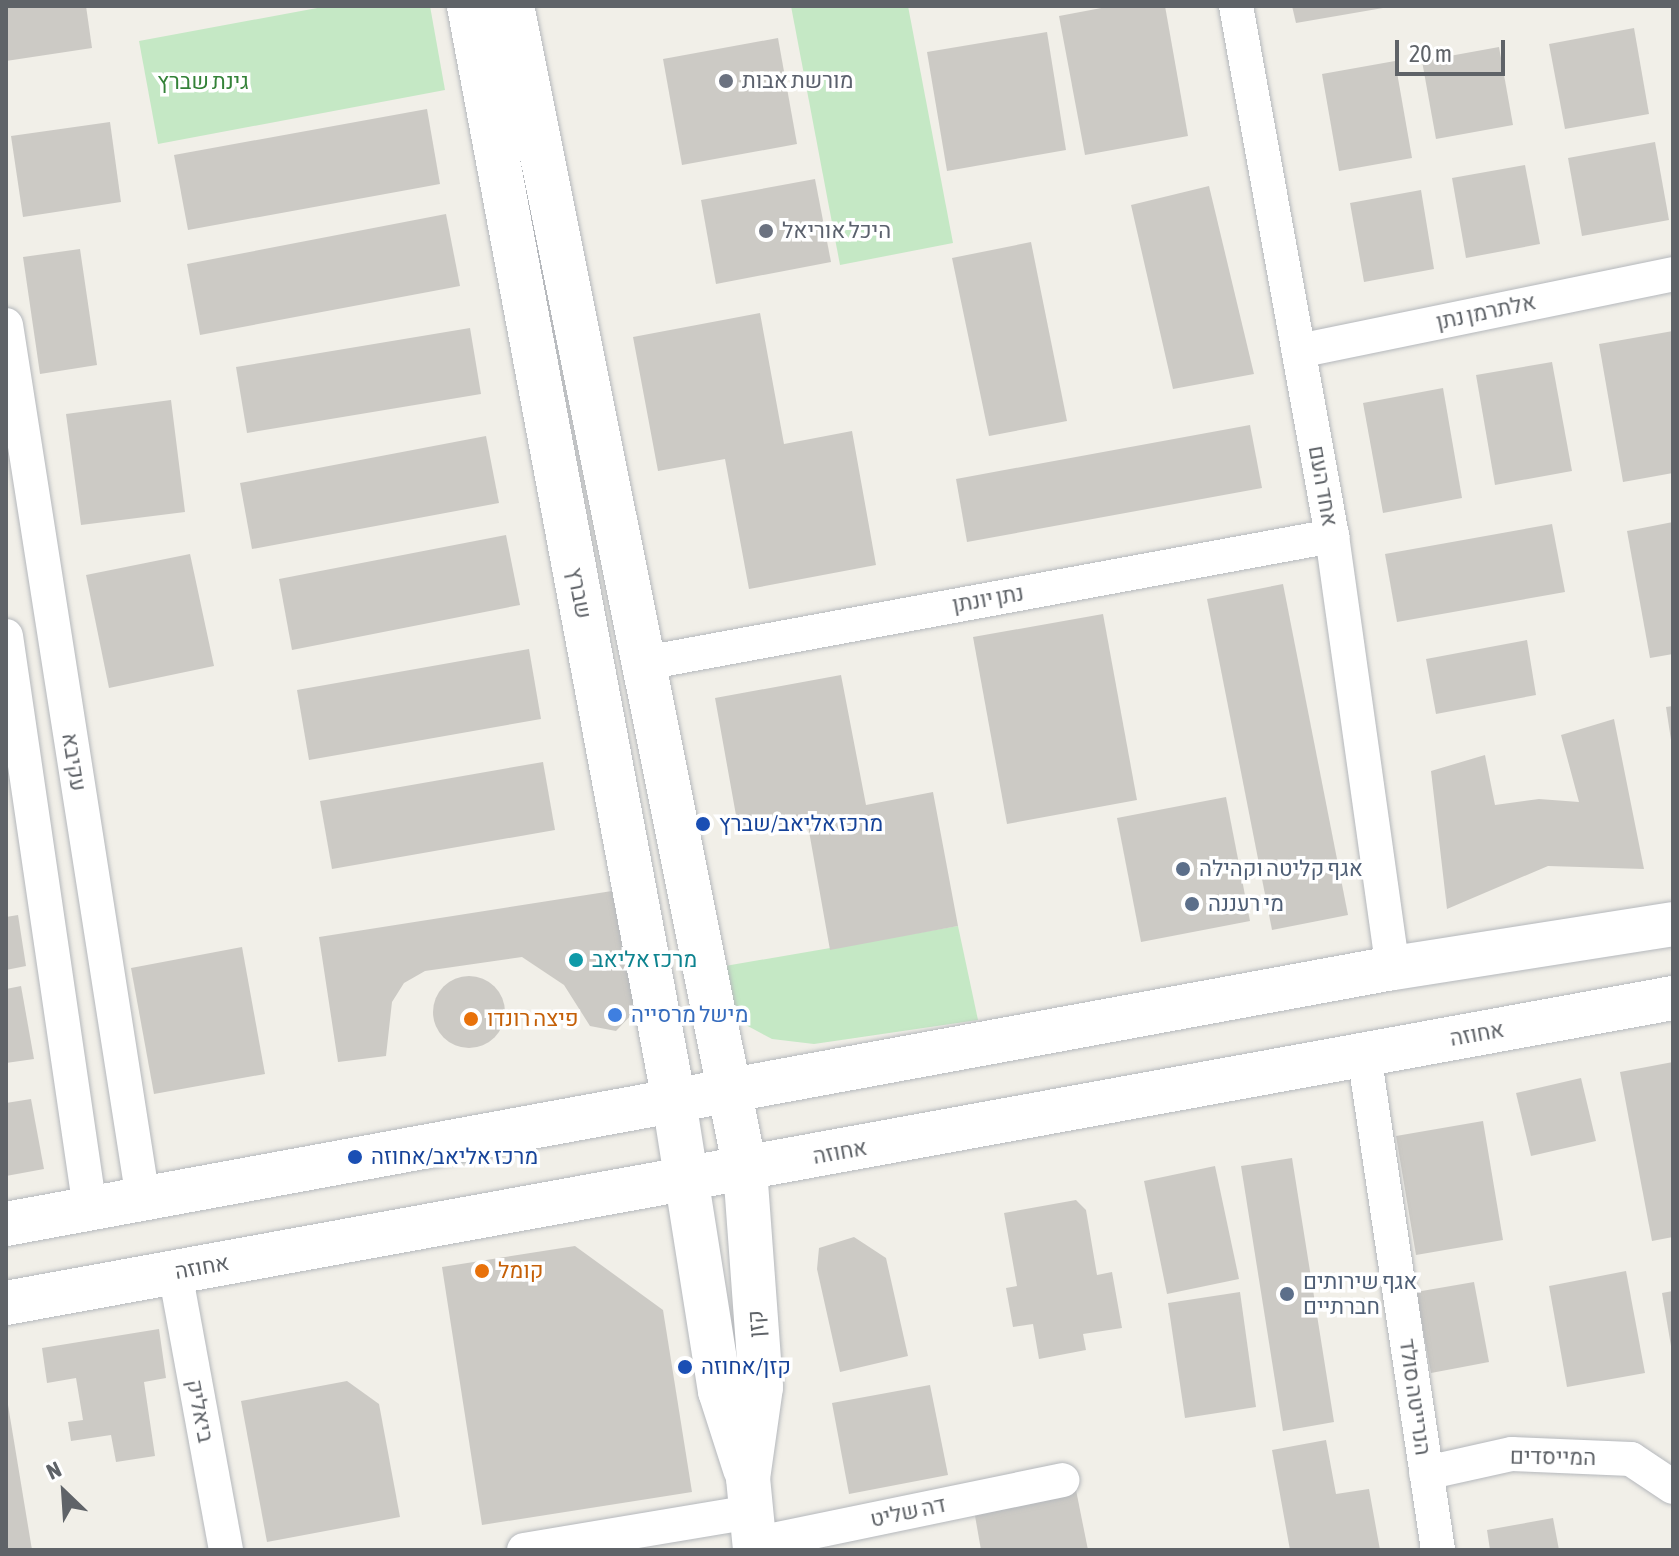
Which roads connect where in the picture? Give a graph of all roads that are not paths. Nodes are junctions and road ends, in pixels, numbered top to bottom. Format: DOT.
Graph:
graph roads {
  1 [pos="469,6"];
  2 [pos="512,6"];
  3 [pos="1236,6"];
  4 [pos="1673,274"];
  5 [pos="6,325"];
  6 [pos="1299,351"];
  7 [pos="1332,536"];
  8 [pos="6,636"];
  9 [pos="645,663"];
  10 [pos="1673,924"];
  11 [pos="1393,968"];
  12 [pos="1673,998"];
  13 [pos="716,1020"];
  14 [pos="1364,1054"];
  15 [pos="806,1076"];
  16 [pos="730,1090"];
  17 [pos="674,1101"];
  18 [pos="745,1169"];
  19 [pos="686,1181"];
  20 [pos="143,1199"];
  21 [pos="90,1209"];
  22 [pos="6,1224"];
  23 [pos="175,1272"];
  24 [pos="6,1303"];
  25 [pos="1426,1473"];
  26 [pos="1062,1480"];
  27 [pos="1673,1487"];
  28 [pos="752,1521"];
  29 [pos="226,1550"];
  30 [pos="524,1550"];
  31 [pos="1438,1550"];
  1 -- 17 [label="main road, שברץ"];
  2 -- 9 [label="main road"];
  3 -- 6 [label="street, אחד העם"];
  4 -- 6 [label="street, אלתרמן נתן"];
  5 -- 20 [label="street, עקיבא"];
  6 -- 7 [label="street, אחד העם"];
  7 -- 9 [label="street, נתן יונתן"];
  7 -- 11 [label="street, אחד העם"];
  8 -- 21 [label="street"];
  9 -- 13 [label="main road"];
  10 -- 11 [label="main road"];
  11 -- 15 [label="main road"];
  12 -- 14 [label="main road, אחוזה"];
  13 -- 15 [label="main road"];
  13 -- 16 [label="main road"];
  14 -- 18 [label="main road, אחוזה"];
  14 -- 25 [label="street, הנרייטה סולד"];
  15 -- 16 [label="main road"];
  16 -- 17 [label="main road"];
  16 -- 18 [label="main road"];
  17 -- 19 [label="main road, שברץ"];
  17 -- 20 [label="main road"];
  18 -- 19 [label="main road, אחוזה"];
  18 -- 28 [label="main road, קזן"];
  19 -- 23 [label="main road, אחוזה"];
  19 -- 28 [label="main road, קזן"];
  20 -- 21 [label="main road"];
  21 -- 22 [label="main road"];
  23 -- 24 [label="main road, אחוזה"];
  23 -- 29 [label="street, ביאליק"];
  25 -- 27 [label="street, המייסדים"];
  25 -- 31 [label="street, הנרייטה סולד"];
  26 -- 28 [label="street, דה שליט"];
  28 -- 30 [label="street, דה שליט"];
}
